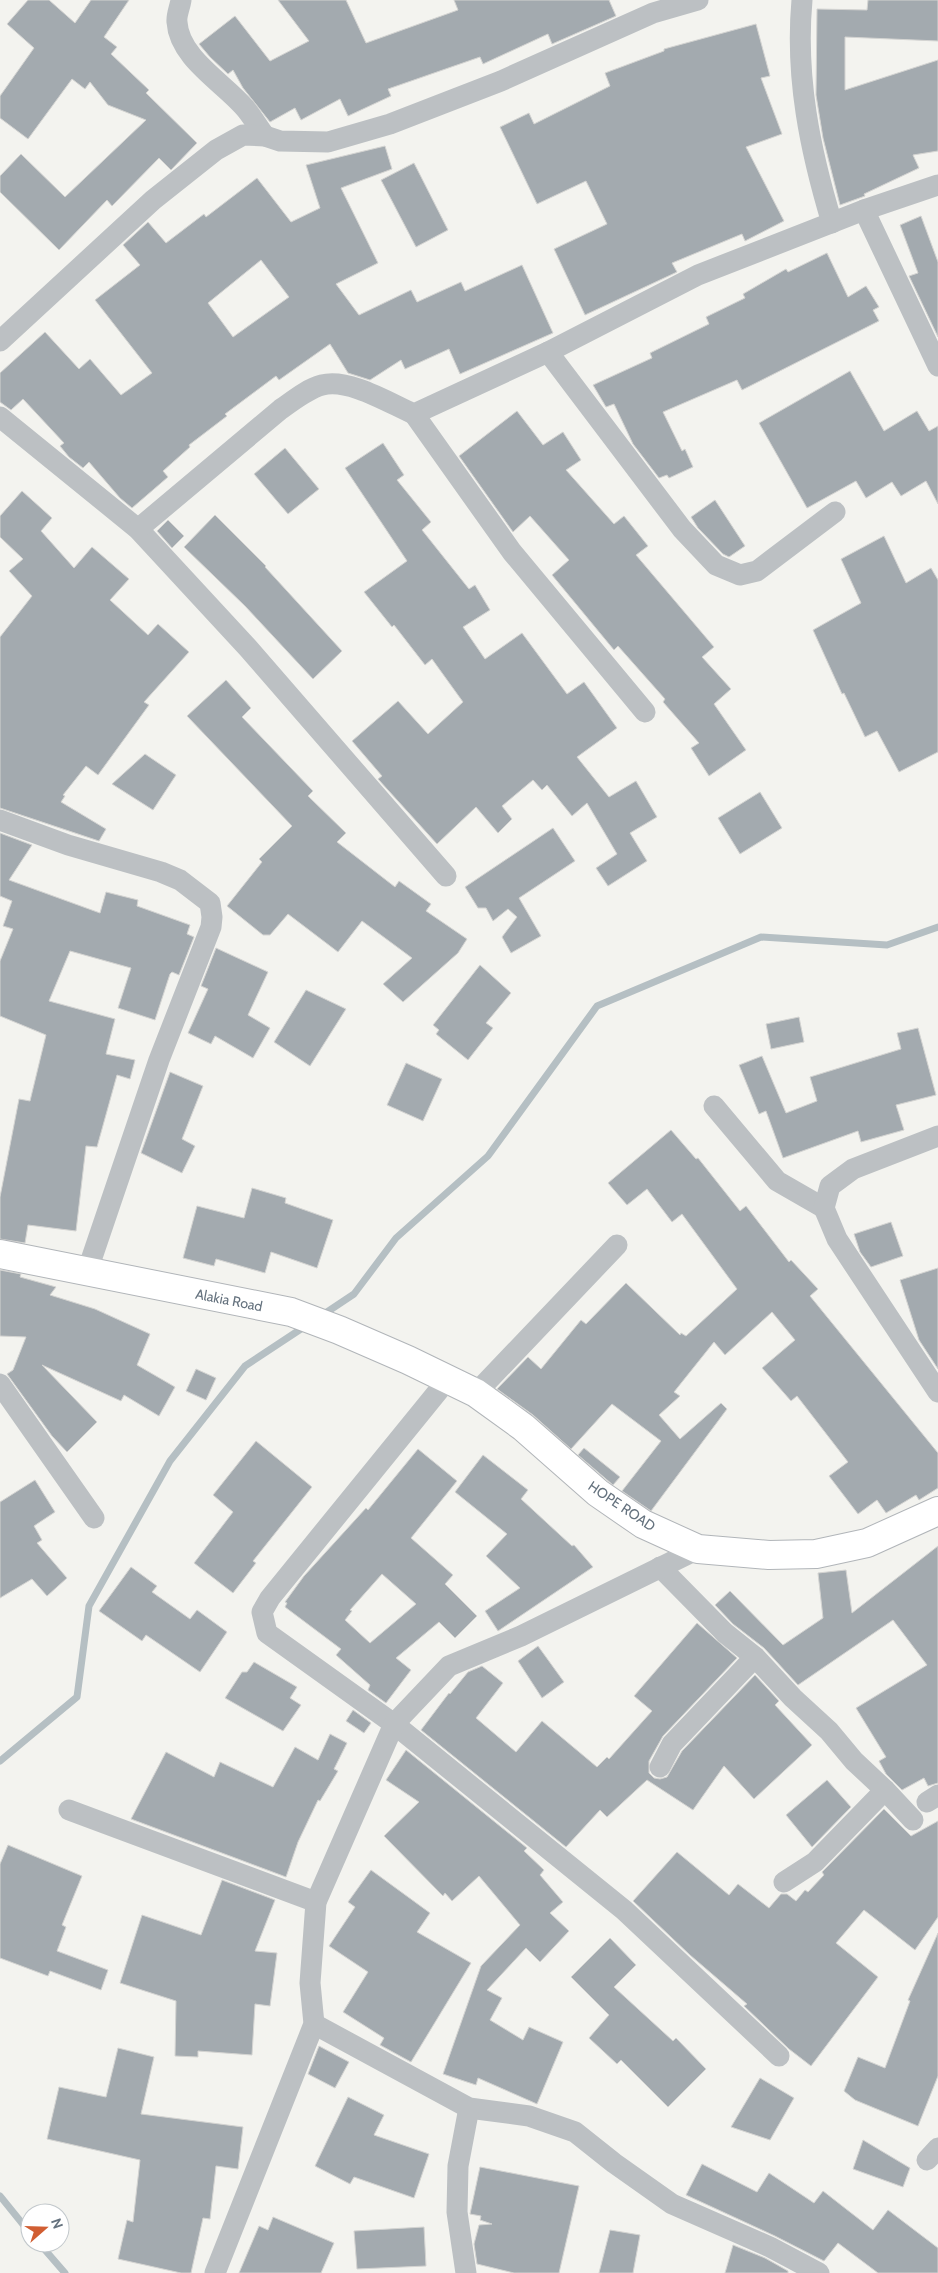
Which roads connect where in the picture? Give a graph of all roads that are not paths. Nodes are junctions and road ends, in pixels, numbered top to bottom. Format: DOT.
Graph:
graph roads {
  1 [pos="181,0"];
  2 [pos="698,0"];
  3 [pos="802,0"];
  4 [pos="649,6"];
  5 [pos="265,136"];
  6 [pos="938,185"];
  7 [pos="864,210"];
  8 [pos="832,223"];
  9 [pos="0,341"];
  10 [pos="548,352"];
  11 [pos="938,366"];
  12 [pos="414,414"];
  13 [pos="0,417"];
  14 [pos="835,512"];
  15 [pos="138,530"];
  16 [pos="645,712"];
  17 [pos="0,820"];
  18 [pos="446,876"];
  19 [pos="714,1106"];
  20 [pos="938,1136"];
  21 [pos="824,1208"];
  22 [pos="616,1245"];
  23 [pos="0,1254"];
  24 [pos="87,1272"];
  25 [pos="448,1379"];
  26 [pos="0,1384"];
  27 [pos="938,1392"];
  28 [pos="476,1393"];
  29 [pos="938,1511"];
  30 [pos="94,1518"];
  31 [pos="698,1549"];
  32 [pos="660,1567"];
  33 [pos="756,1657"];
  34 [pos="394,1724"];
  35 [pos="660,1767"];
  36 [pos="885,1790"];
  37 [pos="68,1810"];
  38 [pos="913,1820"];
  39 [pos="784,1882"];
  40 [pos="316,1902"];
  41 [pos="314,2024"];
  42 [pos="779,2056"];
  43 [pos="470,2108"];
  44 [pos="215,2273"];
  45 [pos="466,2273"];
  46 [pos="819,2273"];
  1 -- 5 [label="street"];
  2 -- 4 [label="street"];
  3 -- 8 [label="street"];
  4 -- 5 [label="street"];
  5 -- 9 [label="street"];
  6 -- 7 [label="street"];
  7 -- 8 [label="street"];
  7 -- 11 [label="street"];
  8 -- 10 [label="street"];
  10 -- 12 [label="street"];
  10 -- 14 [label="street"];
  12 -- 15 [label="street"];
  12 -- 16 [label="street"];
  13 -- 15 [label="street"];
  15 -- 18 [label="street"];
  17 -- 24 [label="street"];
  19 -- 21 [label="street"];
  20 -- 21 [label="street"];
  21 -- 27 [label="street"];
  22 -- 28 [label="street"];
  23 -- 24 [label="street, Alakia Road"];
  24 -- 25 [label="street, Alakia Road"];
  25 -- 28 [label="street, HOPE ROAD"];
  25 -- 34 [label="street"];
  26 -- 30 [label="street"];
  28 -- 31 [label="street, HOPE ROAD"];
  29 -- 31 [label="street, HOPE ROAD"];
  31 -- 32 [label="street"];
  32 -- 33 [label="street"];
  32 -- 34 [label="street"];
  33 -- 35 [label="street"];
  33 -- 36 [label="street"];
  34 -- 40 [label="street"];
  34 -- 42 [label="street"];
  36 -- 38 [label="street"];
  36 -- 39 [label="street"];
  37 -- 40 [label="street"];
  40 -- 41 [label="street"];
  41 -- 43 [label="street"];
  41 -- 44 [label="street"];
  43 -- 45 [label="street"];
  43 -- 46 [label="street"];
}
